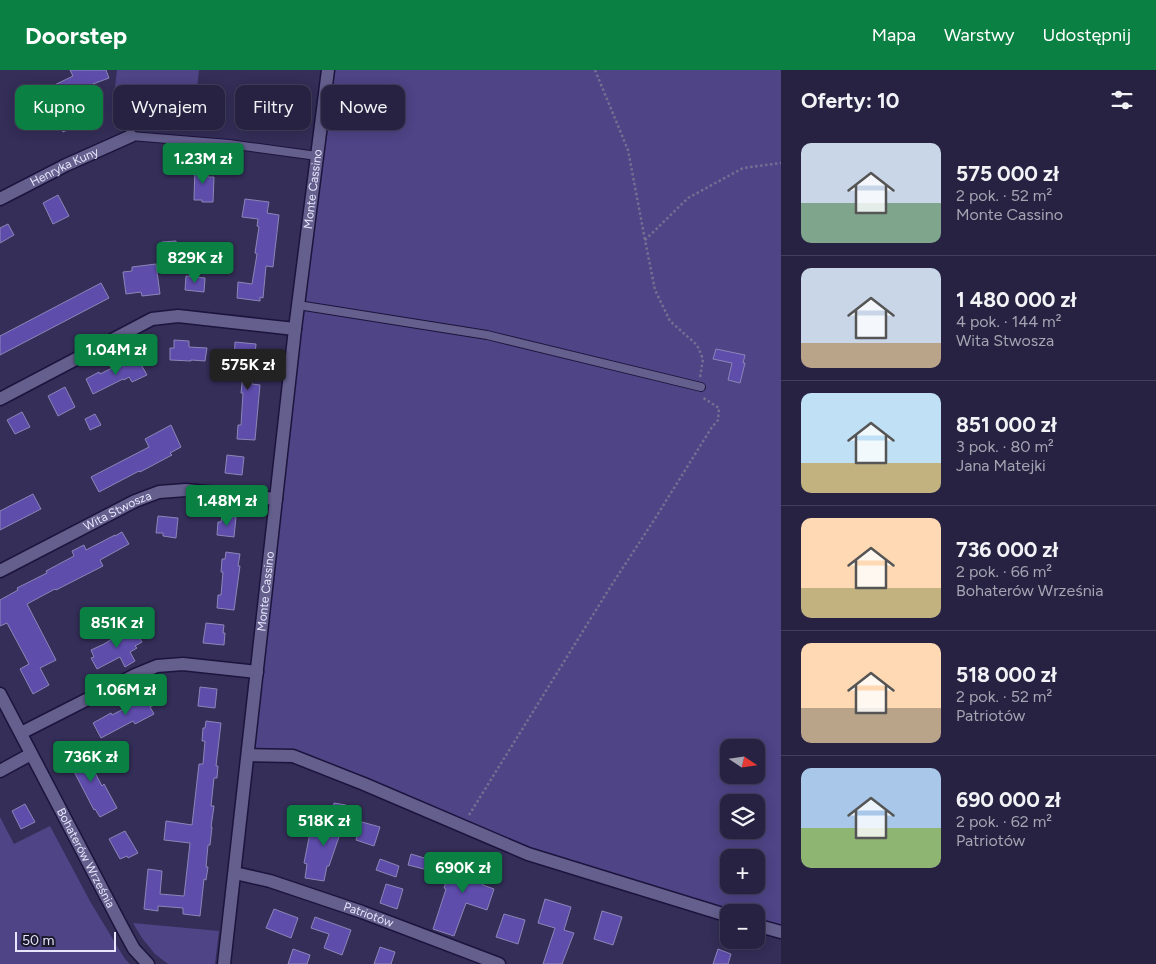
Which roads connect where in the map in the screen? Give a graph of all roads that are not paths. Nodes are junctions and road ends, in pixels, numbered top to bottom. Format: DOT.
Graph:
graph roads {
  1 [pos="328,70"];
  2 [pos="131,136"];
  3 [pos="317,156"];
  4 [pos="0,199"];
  5 [pos="298,305"];
  6 [pos="295,328"];
  7 [pos="700,386"];
  8 [pos="0,399"];
  9 [pos="276,499"];
  10 [pos="0,571"];
  11 [pos="257,672"];
  12 [pos="0,694"];
  13 [pos="21,733"];
  14 [pos="32,754"];
  15 [pos="248,755"];
  16 [pos="0,772"];
  17 [pos="235,873"];
  18 [pos="720,913"];
  19 [pos="765,928"];
  20 [pos="781,932"];
  21 [pos="148,964"];
  22 [pos="224,964"];
  23 [pos="499,964"];
  1 -- 3 [label="street, Monte Cassino"];
  2 -- 3 [label="lane"];
  2 -- 4 [label="street, Henryka Kuny"];
  3 -- 5 [label="street, Monte Cassino"];
  5 -- 6 [label="street, Monte Cassino"];
  5 -- 7 [label="lane"];
  6 -- 8 [label="street"];
  6 -- 9 [label="street, Monte Cassino"];
  9 -- 10 [label="street, Wita Stwosza"];
  9 -- 11 [label="street, Monte Cassino"];
  11 -- 13 [label="street"];
  11 -- 15 [label="street, Monte Cassino"];
  12 -- 13 [label="street, Bohaterów Września"];
  13 -- 14 [label="street, Bohaterów Września"];
  14 -- 16 [label="street"];
  14 -- 21 [label="street, Bohaterów Września"];
  15 -- 17 [label="street, Monte Cassino"];
  15 -- 18 [label="street"];
  17 -- 22 [label="street, Monte Cassino"];
  17 -- 23 [label="street, Patriotów"];
  19 -- 20 [label="street"];
}
